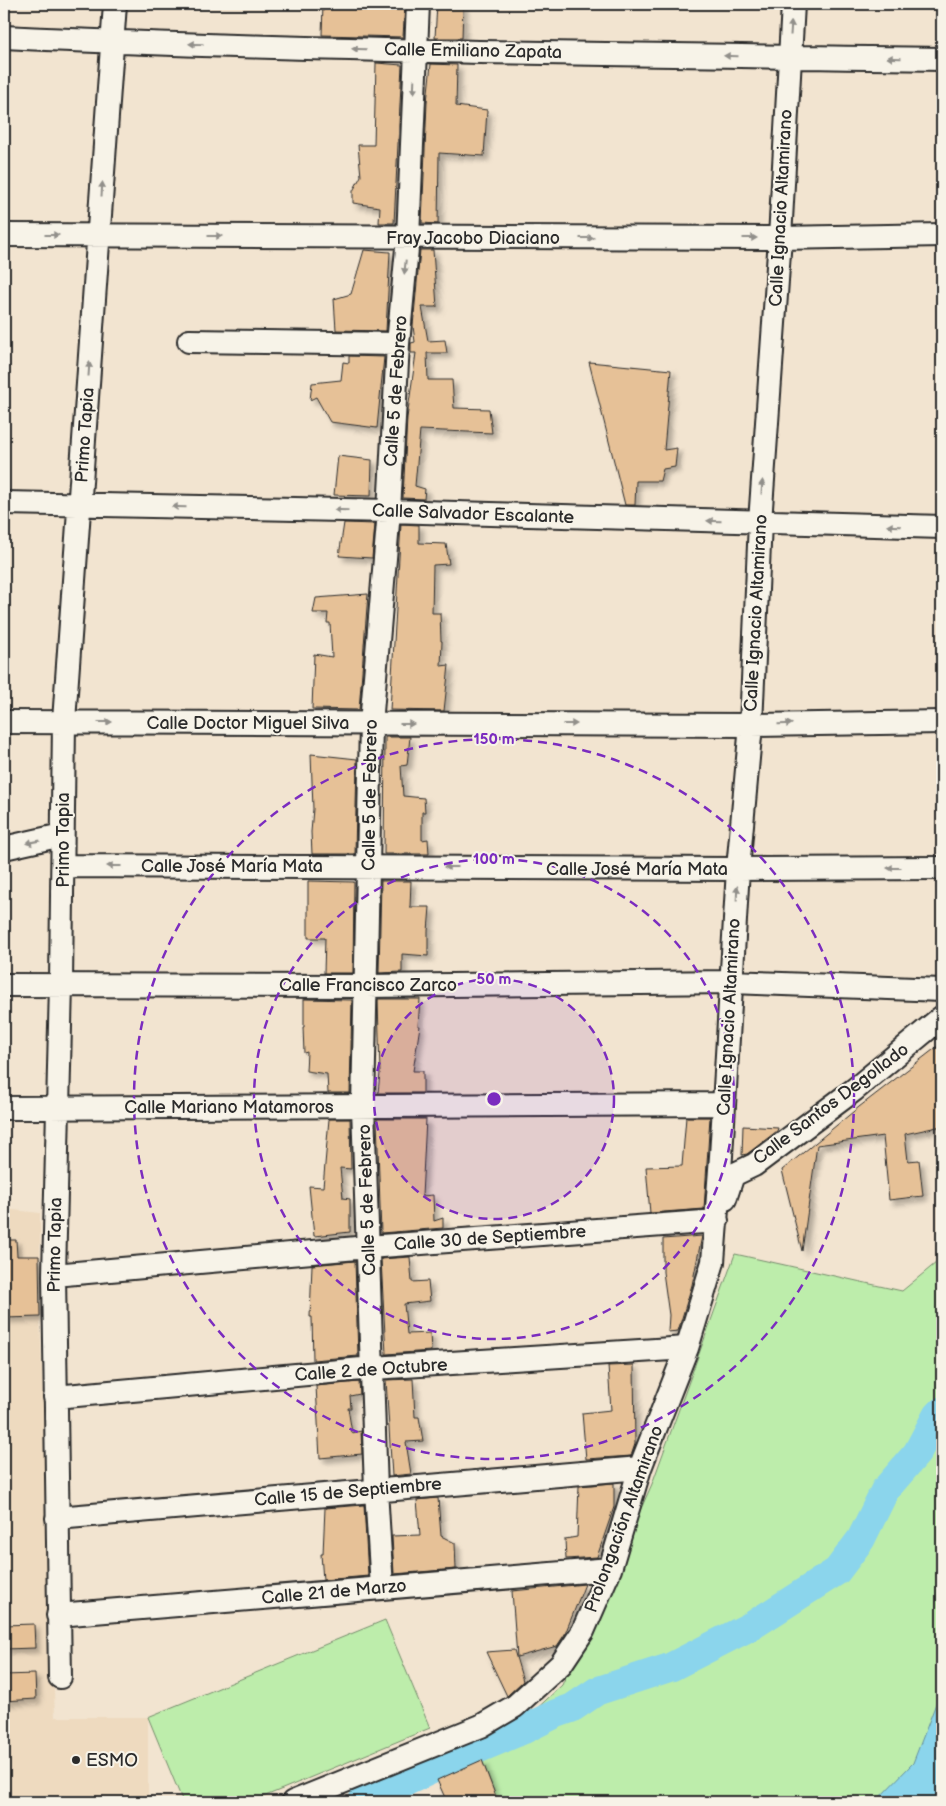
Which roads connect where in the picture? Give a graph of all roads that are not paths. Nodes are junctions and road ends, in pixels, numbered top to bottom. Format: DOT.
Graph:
graph roads {
  1 [pos="115,4"];
  2 [pos="418,4"];
  3 [pos="792,4"];
  4 [pos="4,37"];
  5 [pos="112,42"];
  6 [pos="416,50"];
  7 [pos="789,57"];
  8 [pos="942,59"];
  9 [pos="4,235"];
  10 [pos="98,235"];
  11 [pos="942,235"];
  12 [pos="408,238"];
  13 [pos="780,238"];
  14 [pos="189,341"];
  15 [pos="398,344"];
  16 [pos="4,503"];
  17 [pos="80,505"];
  18 [pos="389,511"];
  19 [pos="760,522"];
  20 [pos="942,527"];
  21 [pos="4,722"];
  22 [pos="64,722"];
  23 [pos="942,722"];
  24 [pos="371,724"];
  25 [pos="751,725"];
  26 [pos="62,836"];
  27 [pos="4,848"];
  28 [pos="62,866"];
  29 [pos="368,867"];
  30 [pos="942,868"];
  31 [pos="738,869"];
  32 [pos="732,982"];
  33 [pos="61,984"];
  34 [pos="4,985"];
  35 [pos="366,986"];
  36 [pos="942,990"];
  37 [pos="942,1017"];
  38 [pos="724,1104"];
  39 [pos="363,1107"];
  40 [pos="4,1108"];
  41 [pos="57,1108"];
  42 [pos="727,1165"];
  43 [pos="717,1222"];
  44 [pos="368,1247"];
  45 [pos="54,1275"];
  46 [pos="687,1348"];
  47 [pos="373,1368"];
  48 [pos="55,1397"];
  49 [pos="640,1468"];
  50 [pos="376,1490"];
  51 [pos="57,1518"];
  52 [pos="610,1569"];
  53 [pos="382,1588"];
  54 [pos="58,1615"];
  55 [pos="60,1677"];
  56 [pos="293,1802"];
  1 -- 5 [label="street, Primo Tapia"];
  2 -- 6 [label="street, Calle 5 de Febrero"];
  7 -- 3 [label="street, Calle Ignacio Altamirano, one-way"];
  4 -- 5 [label="street, Calle Emiliano Zapata"];
  6 -- 5 [label="street, Calle Emiliano Zapata, one-way"];
  10 -- 5 [label="street, Primo Tapia, one-way"];
  7 -- 6 [label="street, Calle Emiliano Zapata, one-way"];
  6 -- 12 [label="street, Calle 5 de Febrero, one-way"];
  8 -- 7 [label="street, Calle Emiliano Zapata, one-way"];
  7 -- 13 [label="street, Calle Ignacio Altamirano"];
  9 -- 10 [label="street, Fray Jacobo Diaciano, one-way"];
  10 -- 12 [label="street, Fray Jacobo Diaciano, one-way"];
  17 -- 10 [label="street, Primo Tapia, one-way"];
  11 -- 13 [label="street, Fray Jacobo Diaciano"];
  12 -- 13 [label="street, Fray Jacobo Diaciano, one-way"];
  12 -- 15 [label="street, Calle 5 de Febrero, one-way"];
  19 -- 13 [label="street, Calle Ignacio Altamirano, one-way"];
  14 -- 15 [label="street"];
  15 -- 18 [label="street, Calle 5 de Febrero"];
  16 -- 17 [label="street, Calle Salvador Escalante"];
  18 -- 17 [label="street, Calle Salvador Escalante, one-way"];
  17 -- 22 [label="street, Primo Tapia"];
  19 -- 18 [label="street, Calle Salvador Escalante, one-way"];
  18 -- 24 [label="street, Calle 5 de Febrero"];
  20 -- 19 [label="street, Calle Salvador Escalante, one-way"];
  19 -- 25 [label="street, Calle Ignacio Altamirano"];
  21 -- 22 [label="street, Calle Doctor Miguel Silva"];
  22 -- 24 [label="street, Calle Doctor Miguel Silva, one-way"];
  22 -- 26 [label="street, Primo Tapia"];
  25 -- 23 [label="street, Calle Doctor Miguel Silva, one-way"];
  24 -- 25 [label="street, Calle Doctor Miguel Silva, one-way"];
  24 -- 29 [label="street, Calle 5 de Febrero"];
  25 -- 31 [label="street, Calle Ignacio Altamirano"];
  26 -- 27 [label="street, one-way"];
  26 -- 28 [label="street, Primo Tapia"];
  29 -- 28 [label="street, Calle José María Mata, one-way"];
  28 -- 33 [label="street, Primo Tapia"];
  31 -- 29 [label="street, Calle José María Mata, one-way"];
  29 -- 35 [label="street, Calle 5 de Febrero"];
  30 -- 31 [label="street, Calle José María Mata, one-way"];
  32 -- 31 [label="street, Calle Ignacio Altamirano, one-way"];
  32 -- 35 [label="street, Calle Francisco Zarco"];
  32 -- 36 [label="street, Calle Francisco Zarco"];
  32 -- 38 [label="street, Calle Ignacio Altamirano"];
  33 -- 34 [label="street, Calle Francisco Zarco"];
  33 -- 35 [label="street, Calle Francisco Zarco"];
  33 -- 41 [label="street, Primo Tapia"];
  35 -- 39 [label="street, Calle 5 de Febrero"];
  37 -- 42 [label="street, Calle Santos Degollado"];
  38 -- 39 [label="street, Calle Mariano Matamoros"];
  38 -- 42 [label="street, Calle Ignacio Altamirano"];
  39 -- 41 [label="street, Calle Mariano Matamoros"];
  39 -- 44 [label="street, Calle 5 de Febrero"];
  40 -- 41 [label="street, Calle Mariano Matamoros"];
  41 -- 45 [label="street, Primo Tapia"];
  42 -- 43 [label="street, Calle Ignacio Altamirano"];
  43 -- 44 [label="street, Calle 30 de Septiembre"];
  43 -- 46 [label="street, Prolongación Altamirano"];
  44 -- 45 [label="street, Calle 30 de Septiembre"];
  44 -- 47 [label="street, Calle 5 de Febrero"];
  45 -- 48 [label="street, Primo Tapia"];
  46 -- 47 [label="street, Calle 2 de Octubre"];
  46 -- 49 [label="street, Prolongación Altamirano"];
  47 -- 48 [label="street, Calle 2 de Octubre"];
  47 -- 50 [label="street, Calle 5 de Febrero"];
  48 -- 51 [label="street, Primo Tapia"];
  49 -- 50 [label="street, Calle 15 de Septiembre"];
  49 -- 52 [label="street, Prolongación Altamirano"];
  50 -- 51 [label="street, Calle 15 de Septiembre"];
  50 -- 53 [label="street, Calle 5 de Febrero"];
  51 -- 54 [label="street, Primo Tapia"];
  52 -- 53 [label="street, Calle 21 de Marzo"];
  52 -- 56 [label="street, Prolongación Altamirano"];
  53 -- 54 [label="street, Calle 21 de Marzo"];
  54 -- 55 [label="street, Primo Tapia"];
}
